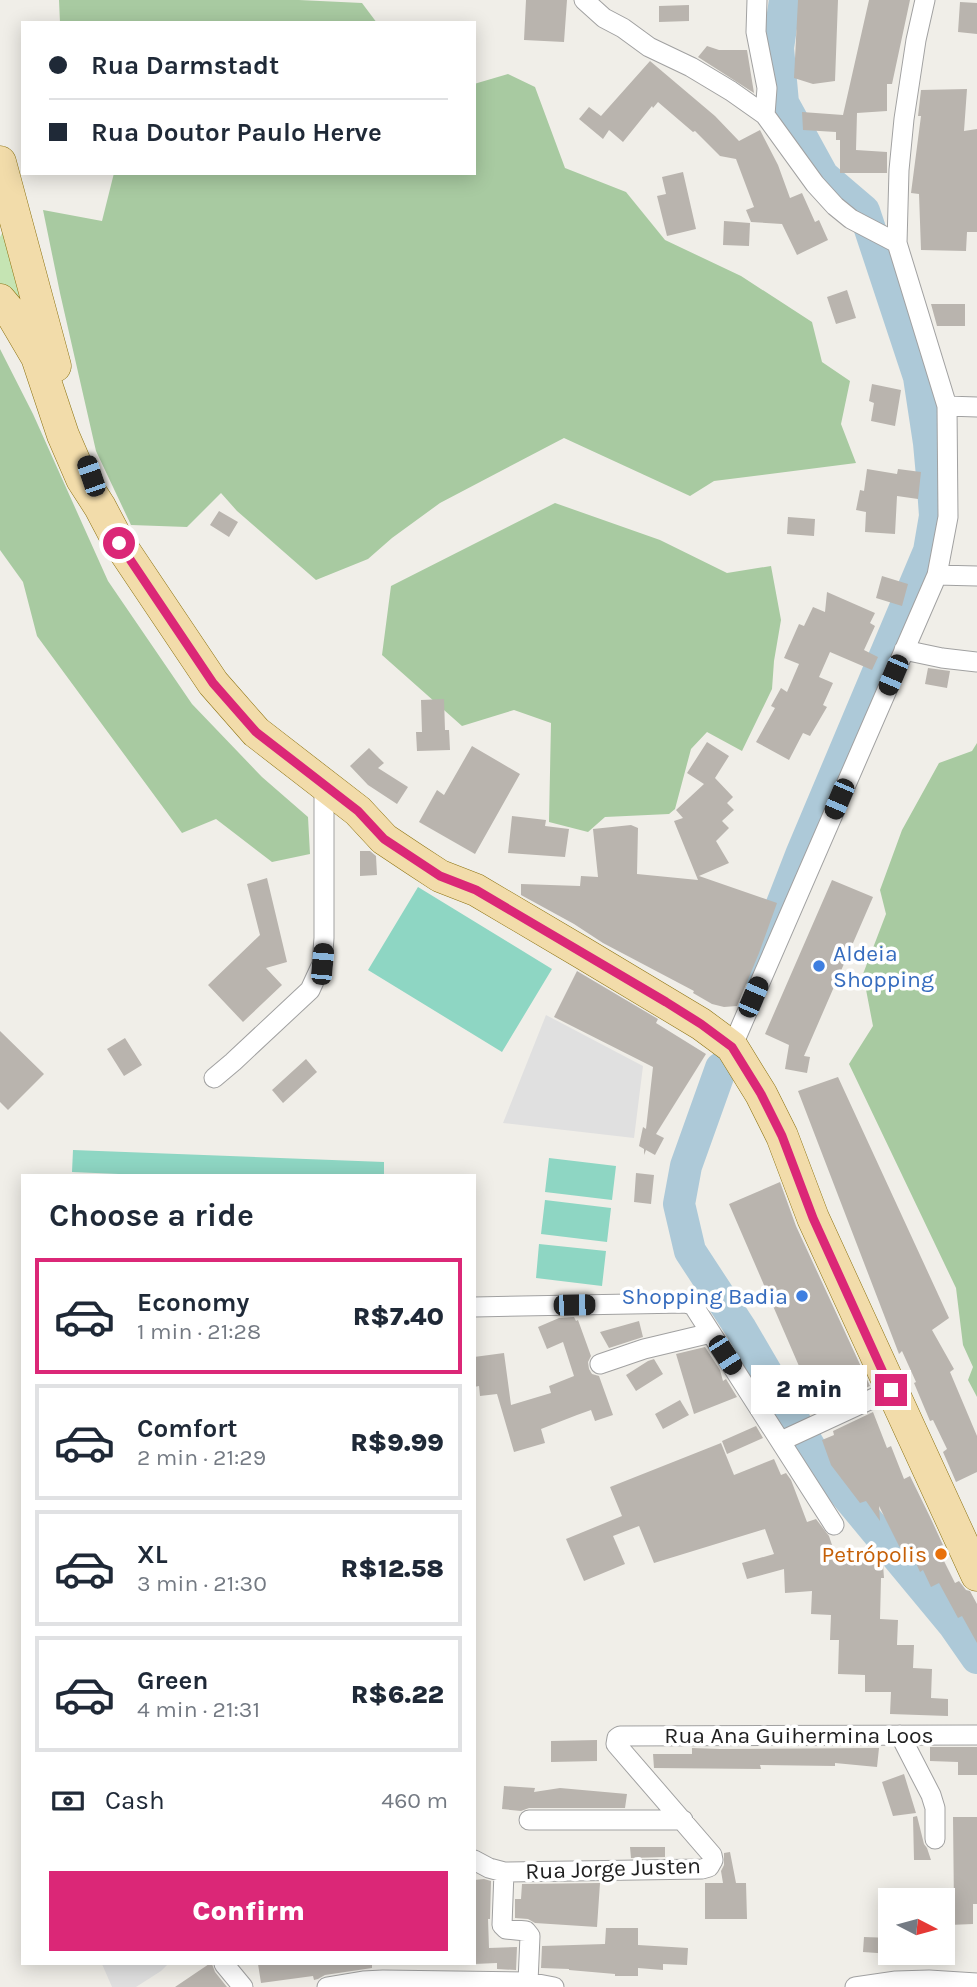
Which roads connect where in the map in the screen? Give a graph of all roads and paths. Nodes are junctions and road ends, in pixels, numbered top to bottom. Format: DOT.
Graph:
graph roads {
  1 [pos="584,0"];
  2 [pos="757,0"];
  3 [pos="925,0"];
  4 [pos="765,115"];
  5 [pos="3,172"];
  6 [pos="0,213"];
  7 [pos="896,242"];
  8 [pos="0,300"];
  9 [pos="947,406"];
  10 [pos="977,407"];
  11 [pos="100,507"];
  12 [pos="937,575"];
  13 [pos="977,576"];
  14 [pos="904,650"];
  15 [pos="977,662"];
  16 [pos="324,786"];
  17 [pos="732,1047"];
  18 [pos="214,1078"];
  19 [pos="476,1307"];
  20 [pos="711,1333"];
  21 [pos="600,1364"];
  22 [pos="891,1390"];
  23 [pos="786,1440"];
  24 [pos="834,1525"];
  25 [pos="977,1575"];
  26 [pos="900,1735"];
  27 [pos="977,1735"];
  28 [pos="529,1820"];
  29 [pos="683,1820"];
  30 [pos="935,1839"];
  31 [pos="476,1861"];
  32 [pos="504,1872"];
  33 [pos="225,1965"];
  34 [pos="363,1972"];
  35 [pos="528,1982"];
  36 [pos="977,1983"];
  37 [pos="243,1987"];
  38 [pos="327,1987"];
  39 [pos="554,1987"];
  40 [pos="855,1987"];
  1 -- 4 [label="street"];
  2 -- 4 [label="street"];
  3 -- 7 [label="street"];
  4 -- 7 [label="street"];
  5 -- 6 [label="main road"];
  5 -- 11 [label="main road"];
  7 -- 9 [label="street"];
  8 -- 11 [label="main road"];
  9 -- 10 [label="street"];
  9 -- 12 [label="street"];
  11 -- 16 [label="main road"];
  12 -- 13 [label="street"];
  12 -- 14 [label="street"];
  14 -- 15 [label="street"];
  14 -- 17 [label="street"];
  16 -- 17 [label="main road"];
  16 -- 18 [label="street"];
  17 -- 22 [label="main road"];
  19 -- 20 [label="street"];
  20 -- 21 [label="street"];
  20 -- 23 [label="street"];
  22 -- 23 [label="street"];
  22 -- 25 [label="main road"];
  23 -- 24 [label="street"];
  26 -- 27 [label="street, Rua Ana Guihermina Loos"];
  26 -- 29 [label="street, Rua Ana Guihermina Loos"];
  26 -- 30 [label="street"];
  28 -- 29 [label="street"];
  29 -- 32 [label="street, Rua Jorge Justen"];
  31 -- 32 [label="street, Rua Jorge Justen"];
  32 -- 35 [label="street, Rua Jorge Justen"];
  33 -- 37 [label="street"];
  34 -- 35 [label="street"];
  34 -- 38 [label="street"];
  35 -- 39 [label="street"];
  36 -- 40 [label="street"];
}
